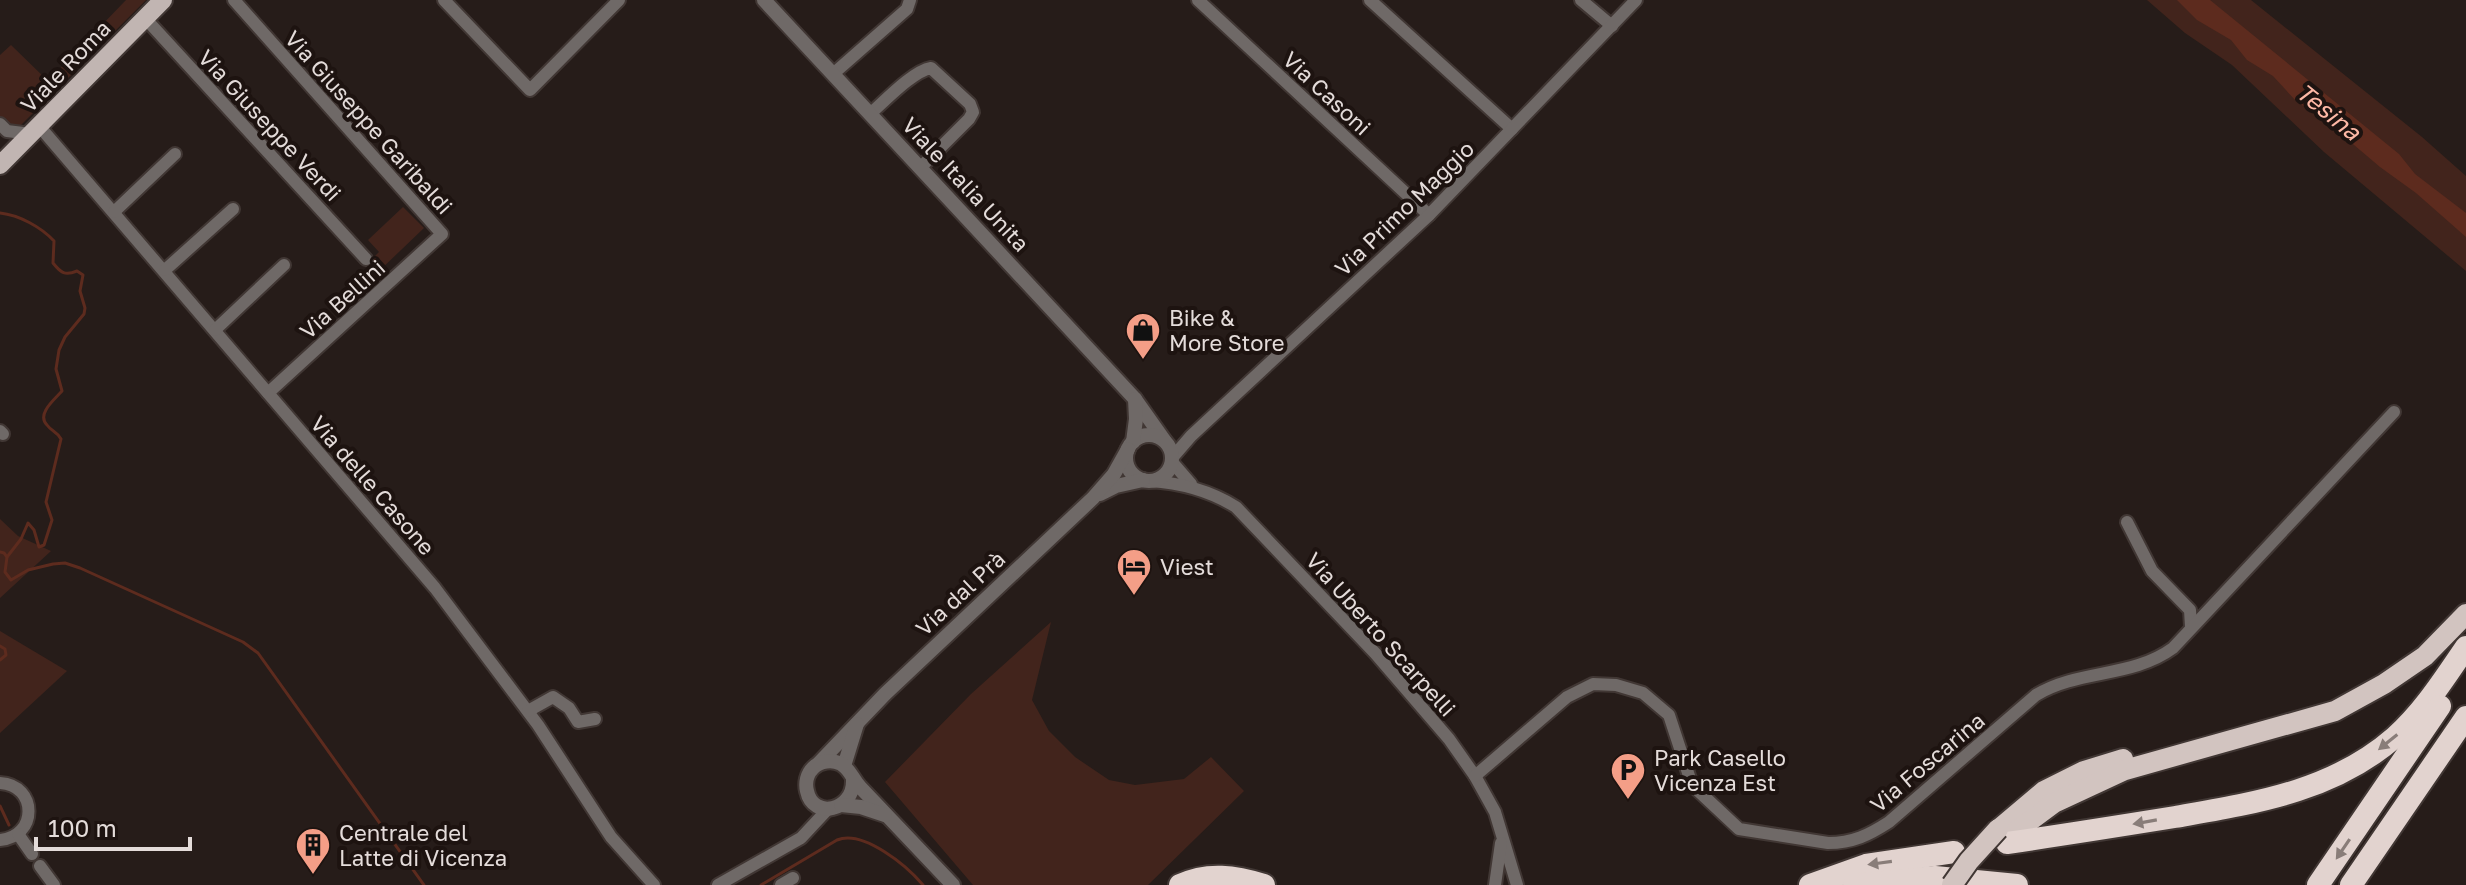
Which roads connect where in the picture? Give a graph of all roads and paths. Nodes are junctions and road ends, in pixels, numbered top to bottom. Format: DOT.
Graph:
graph roads {
  1 [pos="163,0"];
  2 [pos="234,0"];
  3 [pos="444,0"];
  4 [pos="619,0"];
  5 [pos="764,0"];
  6 [pos="910,0"];
  7 [pos="1198,0"];
  8 [pos="1370,0"];
  9 [pos="1581,0"];
  10 [pos="1636,0"];
  11 [pos="145,18"];
  12 [pos="1612,26"];
  13 [pos="833,74"];
  14 [pos="870,114"];
  15 [pos="4,127"];
  16 [pos="1512,129"];
  17 [pos="36,130"];
  18 [pos="175,154"];
  19 [pos="5,161"];
  20 [pos="920,168"];
  21 [pos="233,209"];
  22 [pos="114,212"];
  23 [pos="1429,215"];
  24 [pos="442,234"];
  25 [pos="366,259"];
  26 [pos="284,265"];
  27 [pos="165,270"];
  28 [pos="215,330"];
  29 [pos="268,393"];
  30 [pos="1135,399"];
  31 [pos="2394,412"];
  32 [pos="1130,445"];
  33 [pos="1169,451"];
  34 [pos="1146,480"];
  35 [pos="1197,488"];
  36 [pos="1093,498"];
  37 [pos="2127,522"];
  38 [pos="2466,614"];
  39 [pos="2191,627"];
  40 [pos="2466,647"];
  41 [pos="2466,669"];
  42 [pos="528,711"];
  43 [pos="2466,717"];
  44 [pos="595,719"];
  45 [pos="858,721"];
  46 [pos="819,763"];
  47 [pos="844,766"];
  48 [pos="1475,776"];
  49 [pos="853,780"];
  50 [pos="0,783"];
  51 [pos="828,806"];
  52 [pos="892,819"];
  53 [pos="18,834"];
  54 [pos="1501,835"];
  55 [pos="2005,836"];
  56 [pos="0,840"];
  57 [pos="1954,852"];
  58 [pos="32,854"];
  59 [pos="40,866"];
  60 [pos="54,885"];
  61 [pos="654,885"];
  62 [pos="718,885"];
  63 [pos="953,885"];
  64 [pos="1180,885"];
  65 [pos="1264,885"];
  66 [pos="1495,885"];
  67 [pos="1517,885"];
  68 [pos="1810,885"];
  69 [pos="1854,885"];
  70 [pos="1952,885"];
  71 [pos="1968,885"];
  72 [pos="2017,885"];
  73 [pos="2318,885"];
  74 [pos="2351,885"];
  1 -- 11 [label="main road, Viale Roma"];
  2 -- 24 [label="street, Via Giuseppe Garibaldi"];
  3 -- 4 [label="street"];
  5 -- 13 [label="street, Viale Italia Unita"];
  6 -- 13 [label="street"];
  7 -- 23 [label="street, Via Casoni"];
  8 -- 16 [label="street"];
  9 -- 12 [label="street"];
  10 -- 12 [label="street, Via Primo Maggio"];
  11 -- 17 [label="main road, Viale Roma"];
  11 -- 25 [label="street, Via Giuseppe Verdi"];
  12 -- 16 [label="street, Via Primo Maggio"];
  13 -- 14 [label="street, Viale Italia Unita"];
  14 -- 20 [label="street, Viale Italia Unita"];
  14 -- 20 [label="street"];
  15 -- 17 [label="street"];
  15 -- 19 [label="street"];
  16 -- 23 [label="street, Via Primo Maggio"];
  17 -- 19 [label="main road, Viale Roma"];
  17 -- 22 [label="street, Via delle Casone"];
  18 -- 22 [label="street"];
  20 -- 30 [label="street, Viale Italia Unita"];
  21 -- 27 [label="street"];
  22 -- 27 [label="street, Via delle Casone"];
  23 -- 33 [label="street, Via Primo Maggio"];
  24 -- 29 [label="street, Via Bellini"];
  26 -- 28 [label="street"];
  27 -- 28 [label="street, Via delle Casone"];
  28 -- 29 [label="street, Via delle Casone"];
  29 -- 42 [label="street, Via delle Casone"];
  30 -- 32 [label="street"];
  30 -- 33 [label="street, Viale Italia Unita"];
  31 -- 39 [label="street, Via Foscarina"];
  32 -- 33 [label="street"];
  32 -- 34 [label="street"];
  32 -- 36 [label="street, Via dal Prà"];
  33 -- 34 [label="street"];
  33 -- 35 [label="street, Via Uberto Scarpelli"];
  34 -- 35 [label="street, Via Uberto Scarpelli"];
  34 -- 36 [label="street, Via dal Prà"];
  35 -- 48 [label="street, Via Uberto Scarpelli"];
  36 -- 45 [label="street, Via dal Prà"];
  37 -- 39 [label="street"];
  38 -- 55 [label="highway"];
  39 -- 48 [label="street, Via Foscarina"];
  40 -- 55 [label="highway, one-way"];
  41 -- 73 [label="highway, one-way"];
  42 -- 44 [label="street"];
  42 -- 61 [label="street, Via delle Casone"];
  43 -- 74 [label="highway"];
  45 -- 46 [label="street, Via dal Prà"];
  45 -- 47 [label="street, Via dal Prà"];
  46 -- 47 [label="street"];
  46 -- 51 [label="street"];
  47 -- 49 [label="street"];
  48 -- 54 [label="street, Via Uberto Scarpelli"];
  49 -- 51 [label="street"];
  49 -- 52 [label="street"];
  50 -- 53 [label="street"];
  51 -- 52 [label="street"];
  51 -- 62 [label="street"];
  52 -- 63 [label="street"];
  53 -- 56 [label="street"];
  53 -- 58 [label="street"];
  54 -- 66 [label="street, Via Uberto Scarpelli"];
  54 -- 67 [label="street, Via Uberto Scarpelli"];
  55 -- 70 [label="highway, bridge"];
  55 -- 71 [label="highway"];
  57 -- 68 [label="highway, one-way"];
  59 -- 60 [label="street"];
  64 -- 65 [label="highway"];
  69 -- 72 [label="highway"];
}
